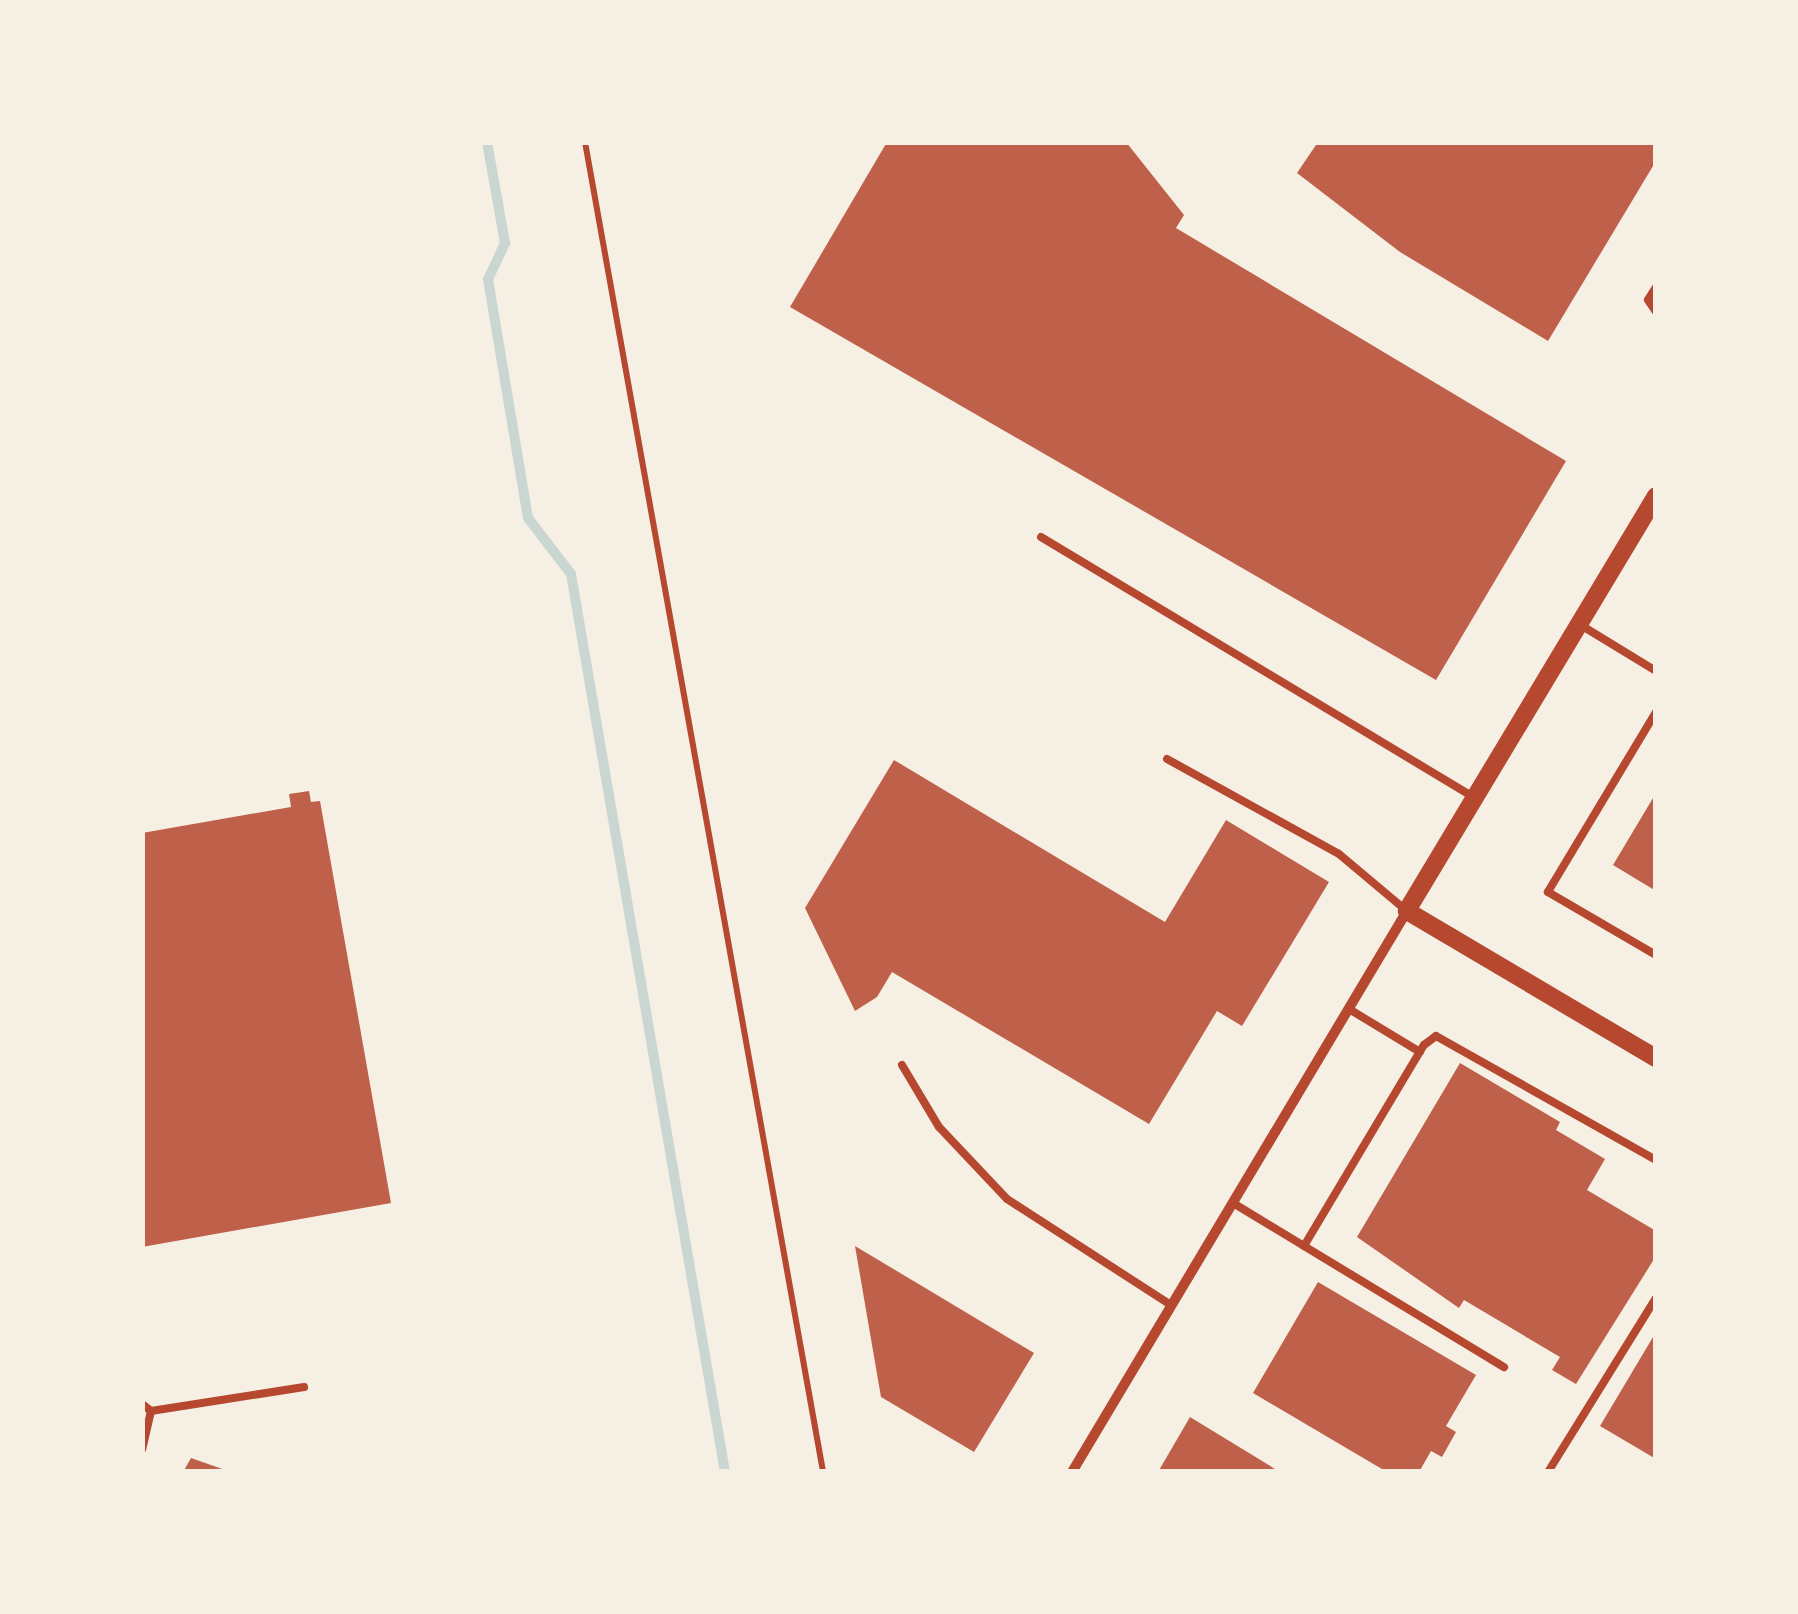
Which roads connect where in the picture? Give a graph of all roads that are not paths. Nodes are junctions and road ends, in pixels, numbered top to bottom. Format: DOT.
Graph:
graph roads {
  1 [pos="1656,287"];
  2 [pos="1656,312"];
  3 [pos="1656,496"];
  4 [pos="1041,537"];
  5 [pos="1579,624"];
  6 [pos="1656,671"];
  7 [pos="1656,712"];
  8 [pos="1167,758"];
  9 [pos="1475,798"];
  10 [pos="1407,912"];
  11 [pos="1656,955"];
  12 [pos="1348,1009"];
  13 [pos="1420,1052"];
  14 [pos="1656,1058"];
  15 [pos="902,1065"];
  16 [pos="1656,1160"];
  17 [pos="1233,1202"];
  18 [pos="1304,1246"];
  19 [pos="1656,1298"];
  20 [pos="1172,1305"];
  21 [pos="1504,1367"];
  22 [pos="304,1388"];
  23 [pos="142,1404"];
  24 [pos="151,1411"];
  25 [pos="142,1450"];
  26 [pos="1072,1472"];
  27 [pos="1548,1472"];
  1 -- 2 [label="lane"];
  3 -- 5 [label="street"];
  4 -- 9 [label="lane"];
  5 -- 6 [label="lane"];
  5 -- 9 [label="street"];
  7 -- 11 [label="lane"];
  8 -- 10 [label="lane"];
  9 -- 10 [label="street"];
  10 -- 12 [label="street"];
  10 -- 14 [label="street"];
  12 -- 13 [label="lane"];
  12 -- 17 [label="street"];
  13 -- 16 [label="lane"];
  13 -- 18 [label="lane"];
  15 -- 20 [label="lane"];
  17 -- 18 [label="lane"];
  17 -- 20 [label="street"];
  18 -- 21 [label="lane"];
  19 -- 27 [label="lane"];
  20 -- 26 [label="street"];
  22 -- 24 [label="lane"];
  23 -- 24 [label="lane"];
  24 -- 25 [label="lane"];
}
